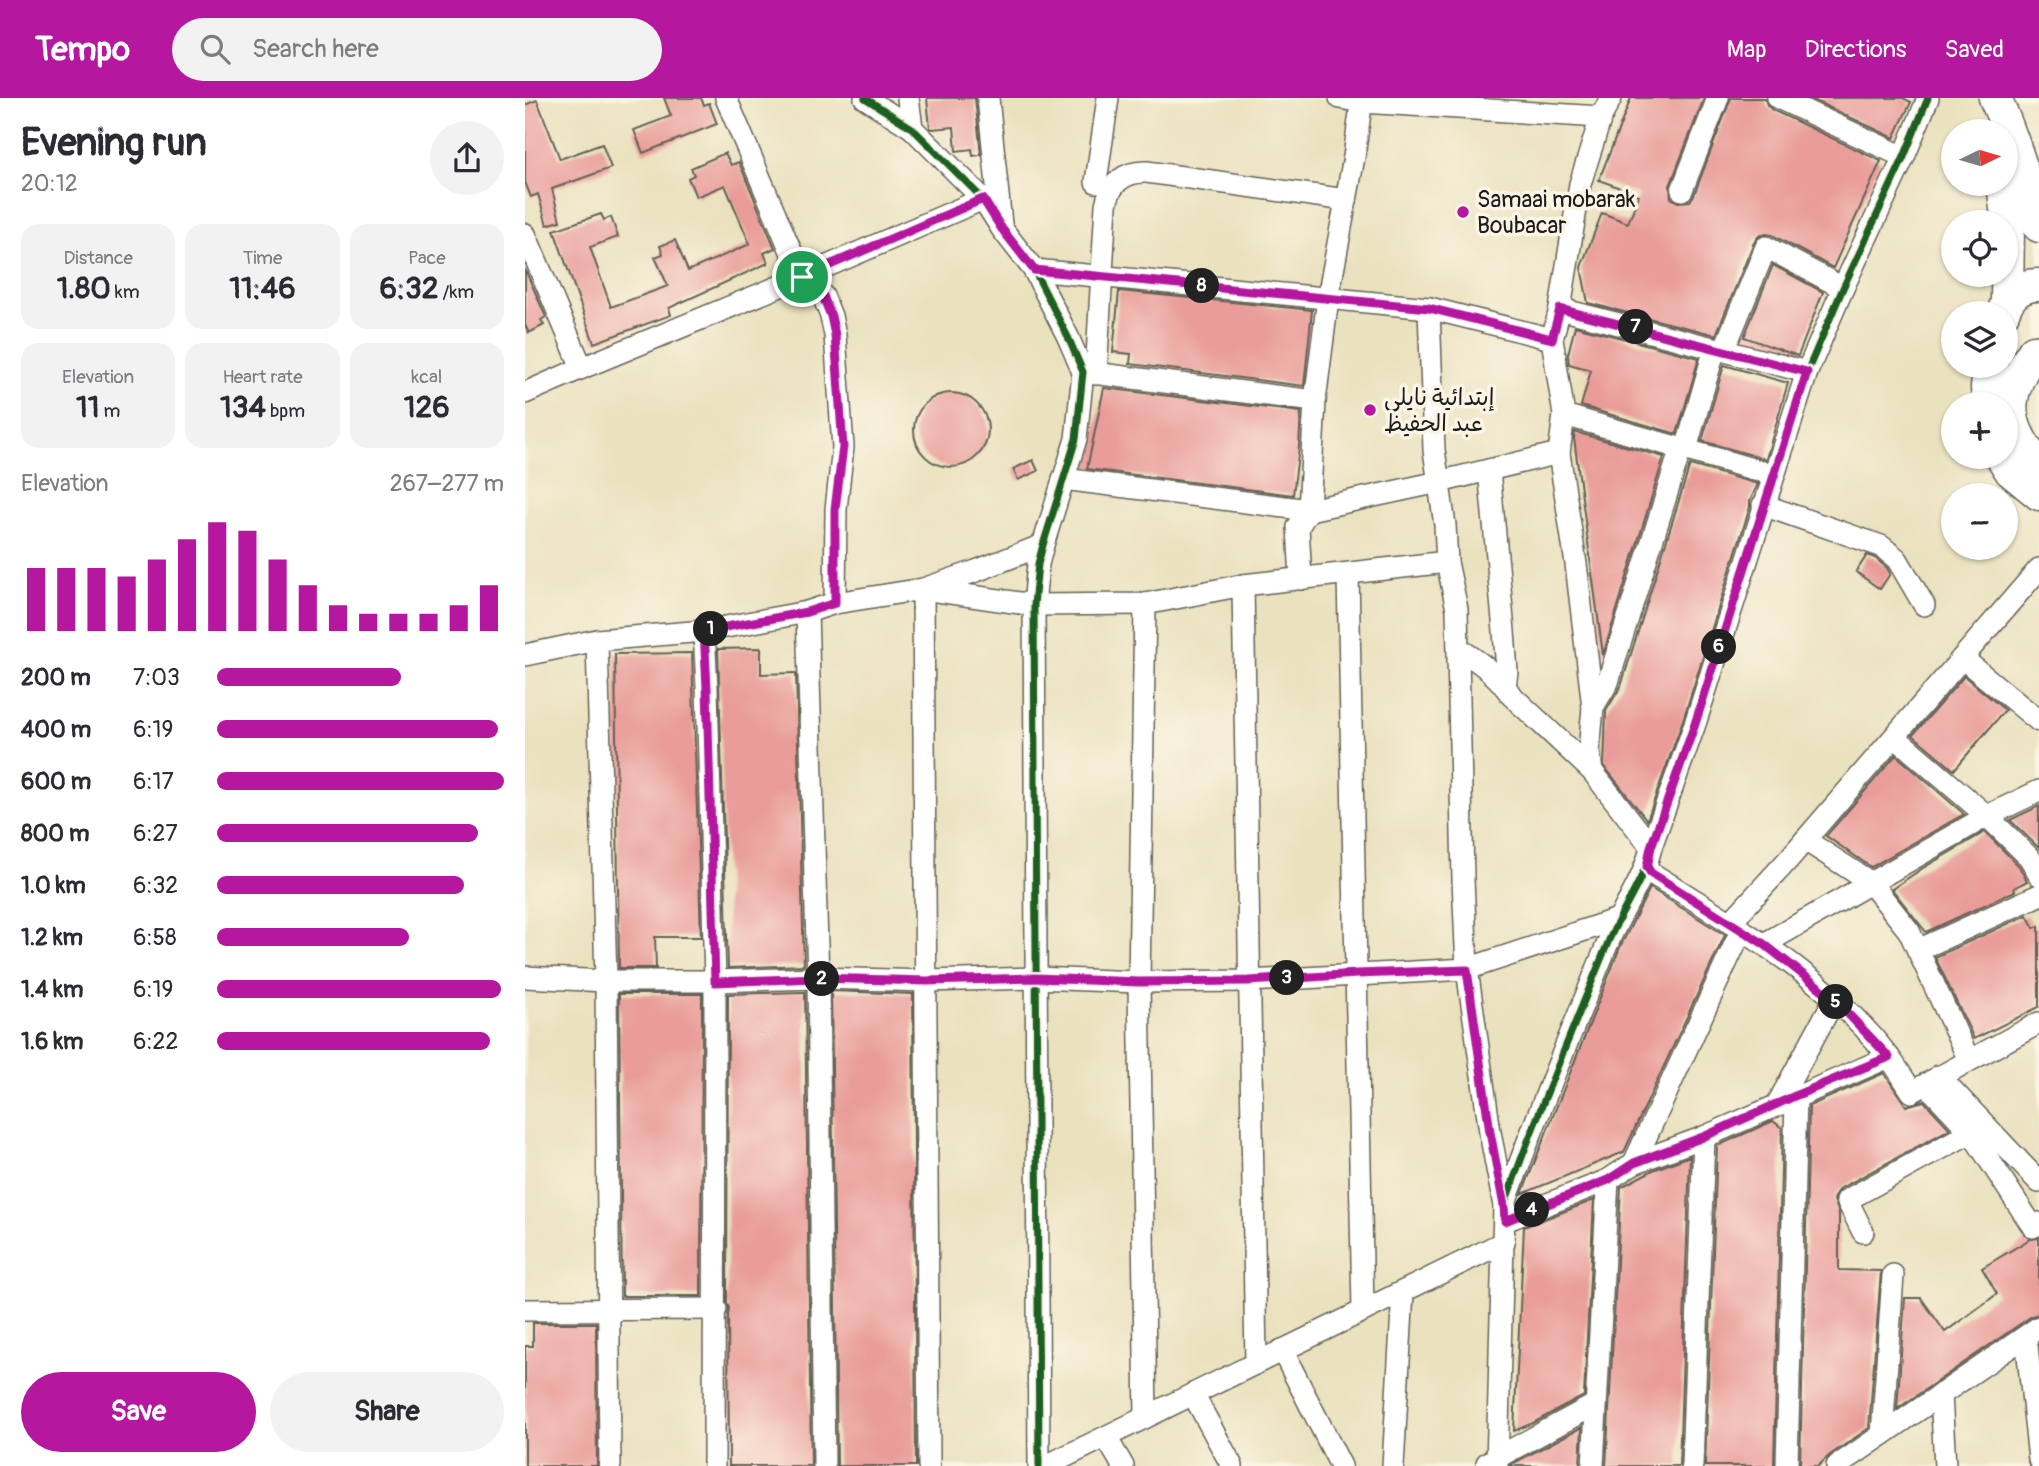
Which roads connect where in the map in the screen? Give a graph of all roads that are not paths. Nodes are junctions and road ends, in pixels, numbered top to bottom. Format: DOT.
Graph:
graph roads {
  1 [pos="726,98"];
  2 [pos="865,98"];
  3 [pos="908,98"];
  4 [pos="988,98"];
  5 [pos="1108,98"];
  6 [pos="1340,98"];
  7 [pos="1611,98"];
  8 [pos="1717,98"];
  9 [pos="1777,98"];
  10 [pos="1928,98"];
  11 [pos="1974,98"];
  12 [pos="1995,98"];
  13 [pos="1362,100"];
  14 [pos="1601,117"];
  15 [pos="1984,119"];
  16 [pos="912,128"];
  17 [pos="1904,157"];
  18 [pos="1096,182"];
  19 [pos="1682,190"];
  20 [pos="2004,196"];
  21 [pos="983,199"];
  22 [pos="1346,200"];
  23 [pos="2039,226"];
  24 [pos="1002,229"];
  25 [pos="525,234"];
  26 [pos="1034,270"];
  27 [pos="1101,276"];
  28 [pos="802,277"];
  29 [pos="2039,285"];
  30 [pos="1843,288"];
  31 [pos="1328,298"];
  32 [pos="2005,301"];
  33 [pos="2010,301"];
  34 [pos="1429,308"];
  35 [pos="1560,309"];
  36 [pos="1552,339"];
  37 [pos="2018,345"];
  38 [pos="1719,349"];
  39 [pos="2036,350"];
  40 [pos="582,368"];
  41 [pos="1807,372"];
  42 [pos="1090,373"];
  43 [pos="525,393"];
  44 [pos="1315,401"];
  45 [pos="1564,415"];
  46 [pos="1684,449"];
  47 [pos="2027,450"];
  48 [pos="1559,453"];
  49 [pos="1489,470"];
  50 [pos="1774,475"];
  51 [pos="1063,479"];
  52 [pos="1439,482"];
  53 [pos="2039,494"];
  54 [pos="1763,505"];
  55 [pos="1309,510"];
  56 [pos="1043,545"];
  57 [pos="1447,562"];
  58 [pos="2039,569"];
  59 [pos="1348,574"];
  60 [pos="1301,579"];
  61 [pos="1243,585"];
  62 [pos="923,589"];
  63 [pos="835,603"];
  64 [pos="1145,604"];
  65 [pos="1034,605"];
  66 [pos="1924,605"];
  67 [pos="807,612"];
  68 [pos="704,631"];
  69 [pos="597,640"];
  70 [pos="531,649"];
  71 [pos="1459,649"];
  72 [pos="1962,657"];
  73 [pos="1505,687"];
  74 [pos="1593,707"];
  75 [pos="2039,721"];
  76 [pos="1895,737"];
  77 [pos="1592,771"];
  78 [pos="2039,791"];
  79 [pos="1987,816"];
  80 [pos="1805,840"];
  81 [pos="1649,857"];
  82 [pos="2039,875"];
  83 [pos="1870,882"];
  84 [pos="2039,895"];
  85 [pos="1618,919"];
  86 [pos="1735,927"];
  87 [pos="1764,944"];
  88 [pos="1918,950"];
  89 [pos="1467,970"];
  90 [pos="1357,974"];
  91 [pos="525,977"];
  92 [pos="818,978"];
  93 [pos="1035,978"];
  94 [pos="606,981"];
  95 [pos="927,981"];
  96 [pos="1249,981"];
  97 [pos="715,982"];
  98 [pos="1139,982"];
  99 [pos="1834,999"];
  100 [pos="2039,1023"];
  101 [pos="1889,1057"];
  102 [pos="1969,1060"];
  103 [pos="1933,1080"];
  104 [pos="1787,1099"];
  105 [pos="1971,1132"];
  106 [pos="1703,1137"];
  107 [pos="1634,1163"];
  108 [pos="1608,1180"];
  109 [pos="2039,1182"];
  110 [pos="1504,1223"];
  111 [pos="2039,1223"];
  112 [pos="1863,1232"];
  113 [pos="1893,1275"];
  114 [pos="1403,1292"];
  115 [pos="609,1309"];
  116 [pos="716,1309"];
  117 [pos="525,1310"];
  118 [pos="1363,1311"];
  119 [pos="2032,1331"];
  120 [pos="1282,1350"];
  121 [pos="1256,1363"];
  122 [pos="1193,1394"];
  123 [pos="1941,1394"];
  124 [pos="1596,1404"];
  125 [pos="1146,1417"];
  126 [pos="1882,1435"];
  127 [pos="1106,1437"];
  128 [pos="2039,1460"];
  129 [pos="1492,1463"];
  130 [pos="1841,1465"];
  131 [pos="610,1466"];
  132 [pos="714,1466"];
  133 [pos="824,1466"];
  134 [pos="929,1466"];
  135 [pos="1039,1466"];
  136 [pos="1046,1466"];
  137 [pos="1123,1466"];
  138 [pos="1232,1466"];
  139 [pos="1341,1466"];
  140 [pos="1393,1466"];
  141 [pos="1593,1466"];
  142 [pos="1692,1466"];
  143 [pos="1787,1466"];
  144 [pos="1945,1466"];
  1 -- 28 [label="street"];
  2 -- 16 [label="street"];
  3 -- 16 [label="street"];
  4 -- 24 [label="street"];
  5 -- 18 [label="street"];
  6 -- 13 [label="street"];
  7 -- 14 [label="street"];
  8 -- 19 [label="street"];
  9 -- 17 [label="street"];
  10 -- 17 [label="street"];
  11 -- 15 [label="highway"];
  12 -- 23 [label="highway"];
  13 -- 14 [label="street"];
  13 -- 22 [label="street"];
  14 -- 35 [label="street"];
  16 -- 21 [label="street"];
  17 -- 30 [label="street"];
  20 -- 32 [label="highway"];
  21 -- 24 [label="street"];
  21 -- 28 [label="street"];
  22 -- 27 [label="street"];
  22 -- 31 [label="street"];
  24 -- 26 [label="street"];
  25 -- 40 [label="street"];
  26 -- 27 [label="street"];
  26 -- 42 [label="street"];
  27 -- 31 [label="street"];
  27 -- 42 [label="street"];
  28 -- 40 [label="street"];
  28 -- 63 [label="street"];
  29 -- 33 [label="highway"];
  30 -- 38 [label="street"];
  30 -- 41 [label="street"];
  31 -- 34 [label="street"];
  31 -- 44 [label="street"];
  34 -- 36 [label="street"];
  34 -- 52 [label="street"];
  35 -- 36 [label="street"];
  35 -- 38 [label="street"];
  36 -- 45 [label="street"];
  37 -- 39 [label="highway"];
  38 -- 41 [label="street"];
  38 -- 46 [label="street"];
  39 -- 47 [label="highway"];
  40 -- 43 [label="street"];
  41 -- 50 [label="street"];
  42 -- 44 [label="street"];
  42 -- 51 [label="street"];
  44 -- 55 [label="street"];
  45 -- 46 [label="street"];
  45 -- 48 [label="street"];
  46 -- 50 [label="street"];
  46 -- 74 [label="street"];
  47 -- 53 [label="highway"];
  48 -- 49 [label="street"];
  48 -- 74 [label="street"];
  49 -- 52 [label="street"];
  49 -- 73 [label="street"];
  50 -- 54 [label="street"];
  51 -- 55 [label="street"];
  51 -- 56 [label="street"];
  52 -- 55 [label="street"];
  52 -- 57 [label="street"];
  54 -- 66 [label="street"];
  54 -- 81 [label="street"];
  55 -- 60 [label="street"];
  56 -- 62 [label="street"];
  56 -- 65 [label="street"];
  57 -- 59 [label="street"];
  57 -- 71 [label="street"];
  58 -- 72 [label="street"];
  59 -- 60 [label="street"];
  59 -- 90 [label="street"];
  60 -- 61 [label="street"];
  61 -- 64 [label="street"];
  61 -- 96 [label="street"];
  62 -- 63 [label="street"];
  62 -- 65 [label="street"];
  62 -- 95 [label="street"];
  63 -- 67 [label="street"];
  64 -- 65 [label="street"];
  64 -- 98 [label="street"];
  65 -- 93 [label="street"];
  67 -- 68 [label="street"];
  67 -- 92 [label="street"];
  68 -- 69 [label="street"];
  68 -- 97 [label="street"];
  69 -- 70 [label="street"];
  69 -- 94 [label="street"];
  71 -- 73 [label="street"];
  71 -- 89 [label="street"];
  72 -- 75 [label="street"];
  72 -- 76 [label="street"];
  73 -- 77 [label="street"];
  74 -- 77 [label="street"];
  76 -- 79 [label="street"];
  76 -- 80 [label="street"];
  77 -- 81 [label="street"];
  78 -- 79 [label="street"];
  79 -- 82 [label="street"];
  79 -- 83 [label="street"];
  80 -- 83 [label="street"];
  80 -- 86 [label="street"];
  81 -- 85 [label="street"];
  81 -- 86 [label="street"];
  83 -- 87 [label="street"];
  83 -- 88 [label="street"];
  84 -- 88 [label="street"];
  85 -- 89 [label="street"];
  85 -- 110 [label="street"];
  86 -- 87 [label="street"];
  86 -- 107 [label="street"];
  87 -- 99 [label="street"];
  88 -- 102 [label="street"];
  89 -- 90 [label="street"];
  89 -- 110 [label="street"];
  90 -- 96 [label="street"];
  90 -- 118 [label="street"];
  91 -- 94 [label="street"];
  92 -- 95 [label="street"];
  92 -- 97 [label="street"];
  92 -- 133 [label="street"];
  93 -- 95 [label="street"];
  93 -- 98 [label="street"];
  93 -- 135 [label="street"];
  94 -- 97 [label="street"];
  94 -- 115 [label="street"];
  95 -- 134 [label="street"];
  96 -- 98 [label="street"];
  96 -- 121 [label="street"];
  97 -- 116 [label="street"];
  98 -- 125 [label="street"];
  99 -- 101 [label="street"];
  99 -- 104 [label="street"];
  100 -- 102 [label="street"];
  101 -- 103 [label="street"];
  101 -- 104 [label="street"];
  102 -- 103 [label="street"];
  103 -- 105 [label="street"];
  103 -- 109 [label="street"];
  104 -- 106 [label="street"];
  104 -- 143 [label="street"];
  105 -- 111 [label="street"];
  105 -- 112 [label="street"];
  106 -- 107 [label="street"];
  106 -- 142 [label="street"];
  107 -- 108 [label="street"];
  108 -- 110 [label="street"];
  108 -- 124 [label="street"];
  110 -- 114 [label="street"];
  110 -- 129 [label="street"];
  113 -- 126 [label="street"];
  114 -- 118 [label="street"];
  114 -- 140 [label="street"];
  115 -- 116 [label="street"];
  115 -- 117 [label="street"];
  115 -- 131 [label="street"];
  116 -- 132 [label="street"];
  118 -- 120 [label="street"];
  119 -- 123 [label="street"];
  119 -- 128 [label="street"];
  120 -- 121 [label="street"];
  120 -- 139 [label="street"];
  121 -- 122 [label="street"];
  122 -- 125 [label="street"];
  122 -- 138 [label="street"];
  123 -- 126 [label="street"];
  123 -- 144 [label="street"];
  124 -- 129 [label="street"];
  124 -- 141 [label="street"];
  125 -- 127 [label="street"];
  126 -- 130 [label="street"];
  127 -- 136 [label="street"];
  127 -- 137 [label="street"];
}
